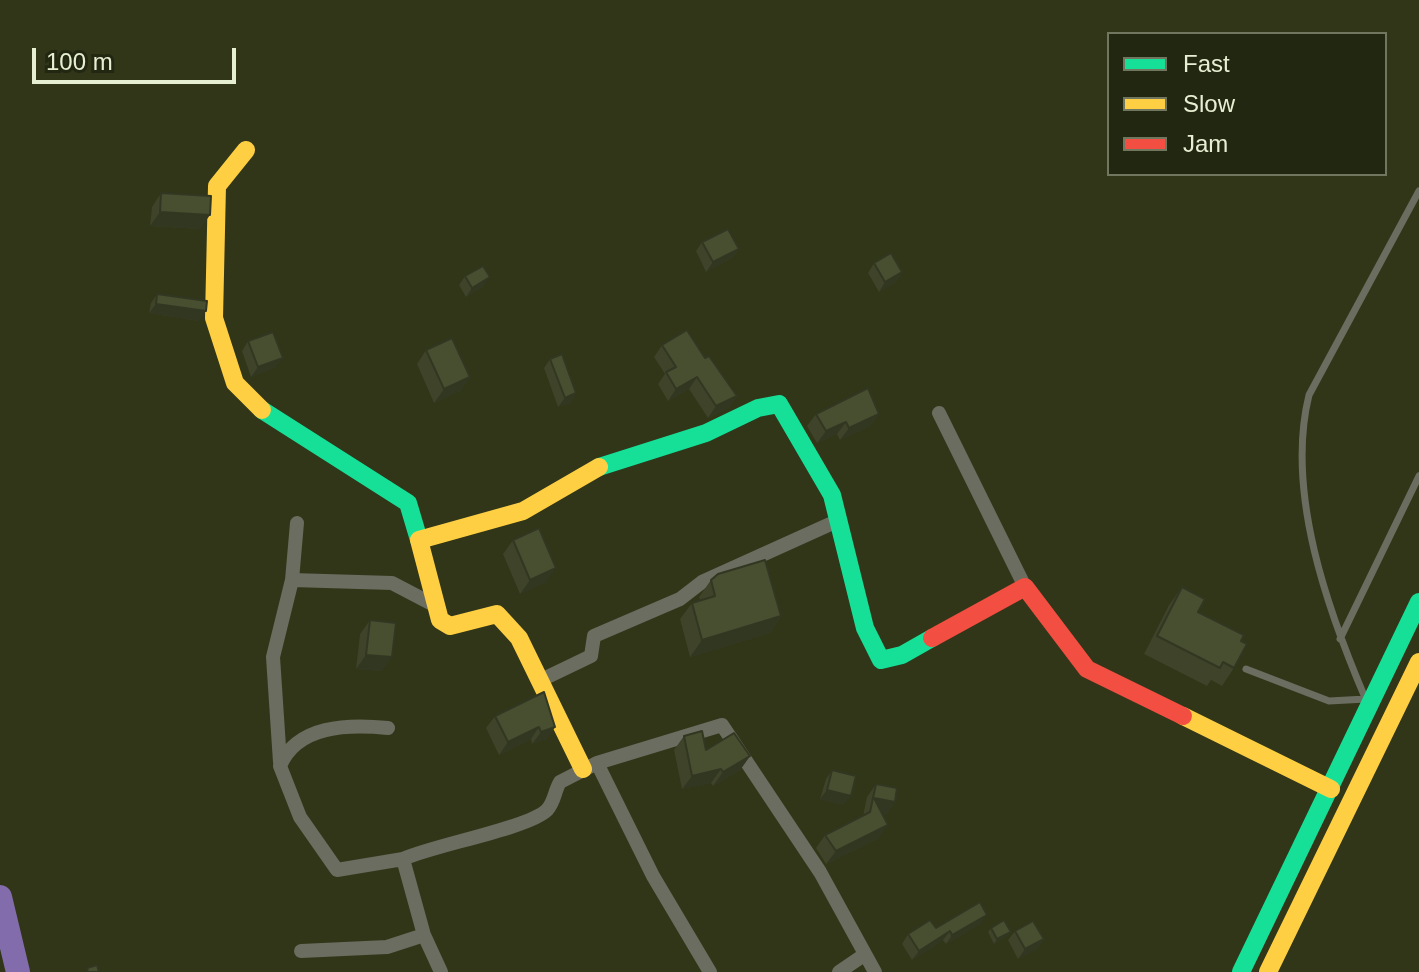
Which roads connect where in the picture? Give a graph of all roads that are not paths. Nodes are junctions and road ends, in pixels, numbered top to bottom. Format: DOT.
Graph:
graph roads {
  1 [pos="246,150"];
  2 [pos="1419,191"];
  3 [pos="939,413"];
  4 [pos="1419,476"];
  5 [pos="837,521"];
  6 [pos="297,523"];
  7 [pos="419,540"];
  8 [pos="292,580"];
  9 [pos="1025,587"];
  10 [pos="1419,602"];
  11 [pos="436,606"];
  12 [pos="1340,639"];
  13 [pos="1419,662"];
  14 [pos="1246,669"];
  15 [pos="539,681"];
  16 [pos="1368,704"];
  17 [pos="388,728"];
  18 [pos="280,766"];
  19 [pos="590,766"];
  20 [pos="1331,789"];
  21 [pos="403,859"];
  22 [pos="424,935"];
  23 [pos="301,951"];
  24 [pos="864,955"];
  25 [pos="441,972"];
  26 [pos="710,972"];
  27 [pos="839,972"];
  28 [pos="875,972"];
  29 [pos="1241,972"];
  30 [pos="1268,972"];
  1 -- 7 [label="street"];
  2 -- 12 [label="lane"];
  3 -- 9 [label="street"];
  4 -- 12 [label="lane"];
  5 -- 7 [label="street"];
  5 -- 9 [label="street"];
  5 -- 15 [label="street"];
  6 -- 8 [label="street"];
  7 -- 11 [label="street"];
  8 -- 11 [label="street"];
  8 -- 18 [label="street"];
  9 -- 20 [label="street"];
  10 -- 16 [label="street"];
  11 -- 15 [label="street"];
  12 -- 16 [label="lane"];
  13 -- 30 [label="street"];
  14 -- 16 [label="lane"];
  15 -- 19 [label="street"];
  16 -- 20 [label="street"];
  17 -- 18 [label="street"];
  18 -- 21 [label="street"];
  19 -- 21 [label="street"];
  19 -- 24 [label="street"];
  19 -- 26 [label="street"];
  20 -- 29 [label="street"];
  21 -- 22 [label="street"];
  22 -- 23 [label="street"];
  22 -- 25 [label="street"];
  24 -- 27 [label="street"];
  24 -- 28 [label="street"];
}
